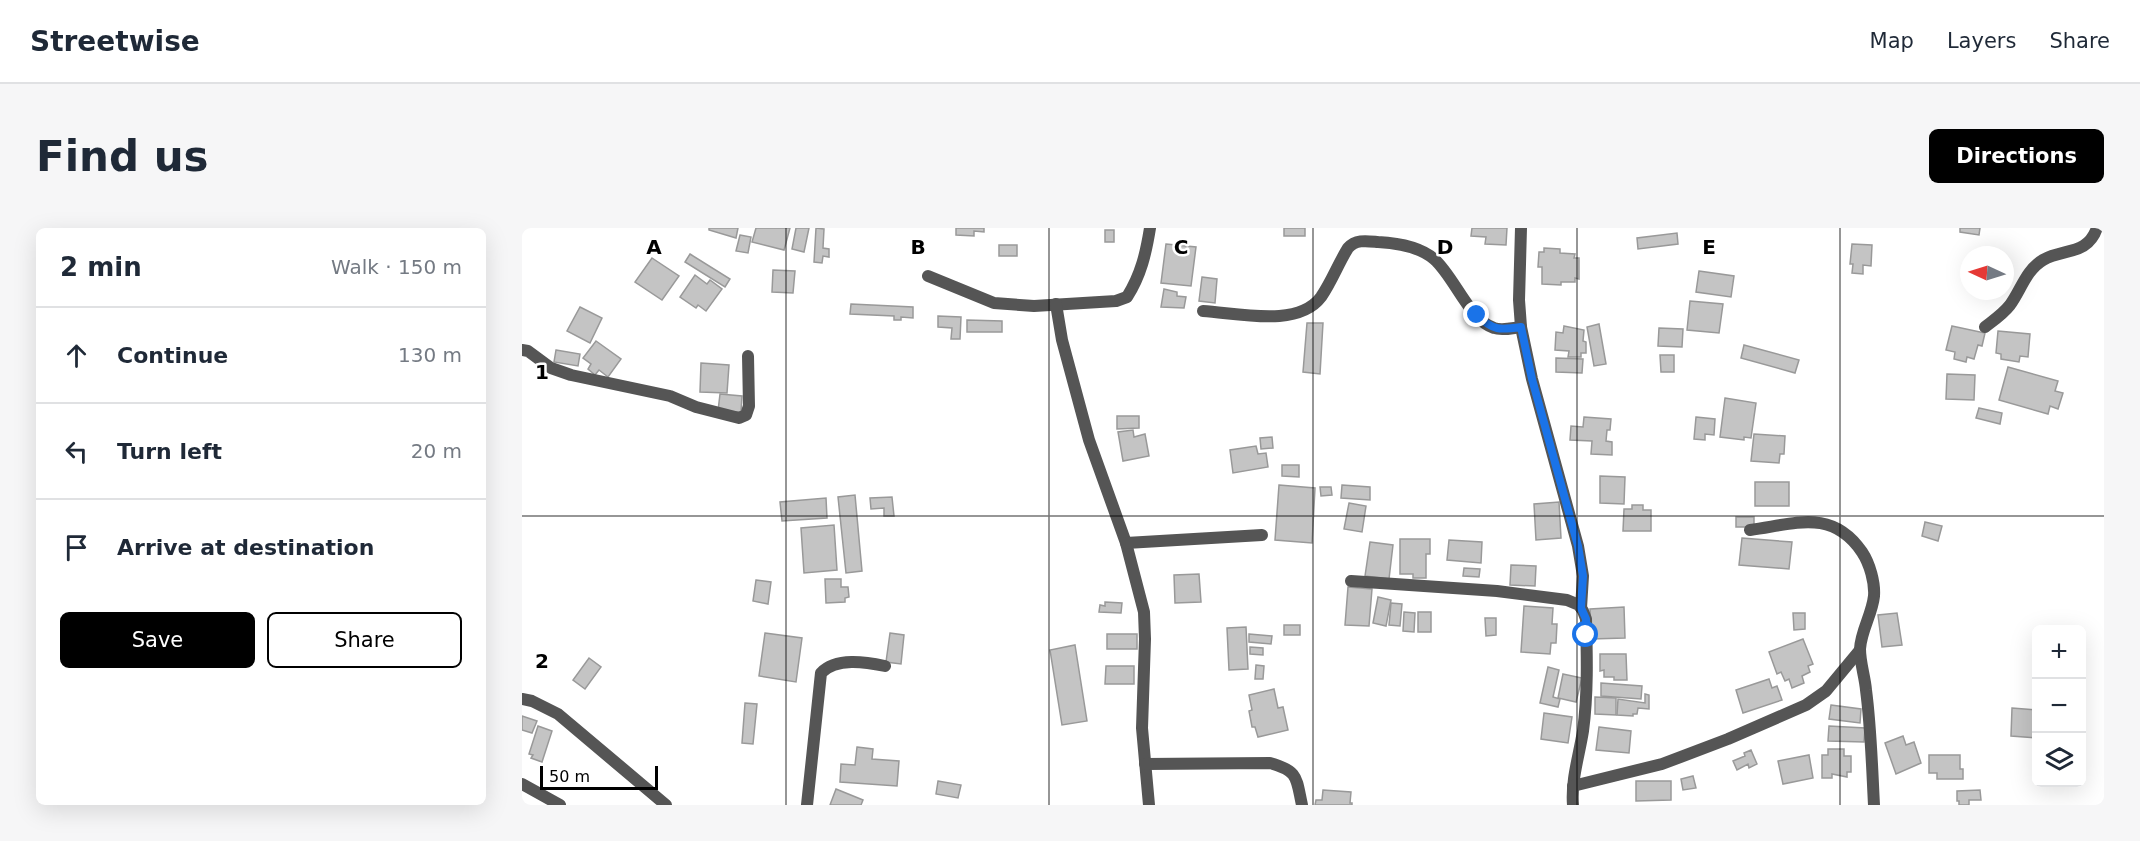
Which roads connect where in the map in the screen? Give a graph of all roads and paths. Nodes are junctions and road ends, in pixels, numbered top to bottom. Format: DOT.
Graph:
graph roads {
  1 [pos="1150,228"];
  2 [pos="1521,228"];
  3 [pos="2097,228"];
  4 [pos="928,276"];
  5 [pos="1056,304"];
  6 [pos="1203,311"];
  7 [pos="1521,327"];
  8 [pos="1985,327"];
  9 [pos="522,350"];
  10 [pos="748,356"];
  11 [pos="1750,530"];
  12 [pos="1262,535"];
  13 [pos="1126,543"];
  14 [pos="1351,581"];
  15 [pos="1581,608"];
  16 [pos="1860,650"];
  17 [pos="885,666"];
  18 [pos="522,699"];
  19 [pos="1145,764"];
  20 [pos="522,784"];
  21 [pos="1573,786"];
  22 [pos="560,805"];
  23 [pos="666,805"];
  24 [pos="807,805"];
  25 [pos="1149,805"];
  26 [pos="1302,805"];
  27 [pos="1573,805"];
  28 [pos="1874,805"];
  1 -- 5 [label="street"];
  2 -- 7 [label="street"];
  3 -- 8 [label="street"];
  4 -- 5 [label="street"];
  5 -- 13 [label="street"];
  6 -- 7 [label="street"];
  7 -- 15 [label="street"];
  9 -- 10 [label="street"];
  11 -- 16 [label="street"];
  12 -- 13 [label="street"];
  13 -- 19 [label="street"];
  14 -- 15 [label="street"];
  15 -- 21 [label="street"];
  16 -- 21 [label="street"];
  16 -- 28 [label="street"];
  17 -- 24 [label="street"];
  18 -- 23 [label="street"];
  19 -- 25 [label="street"];
  19 -- 26 [label="street"];
  20 -- 22 [label="street"];
  21 -- 27 [label="street"];
}
